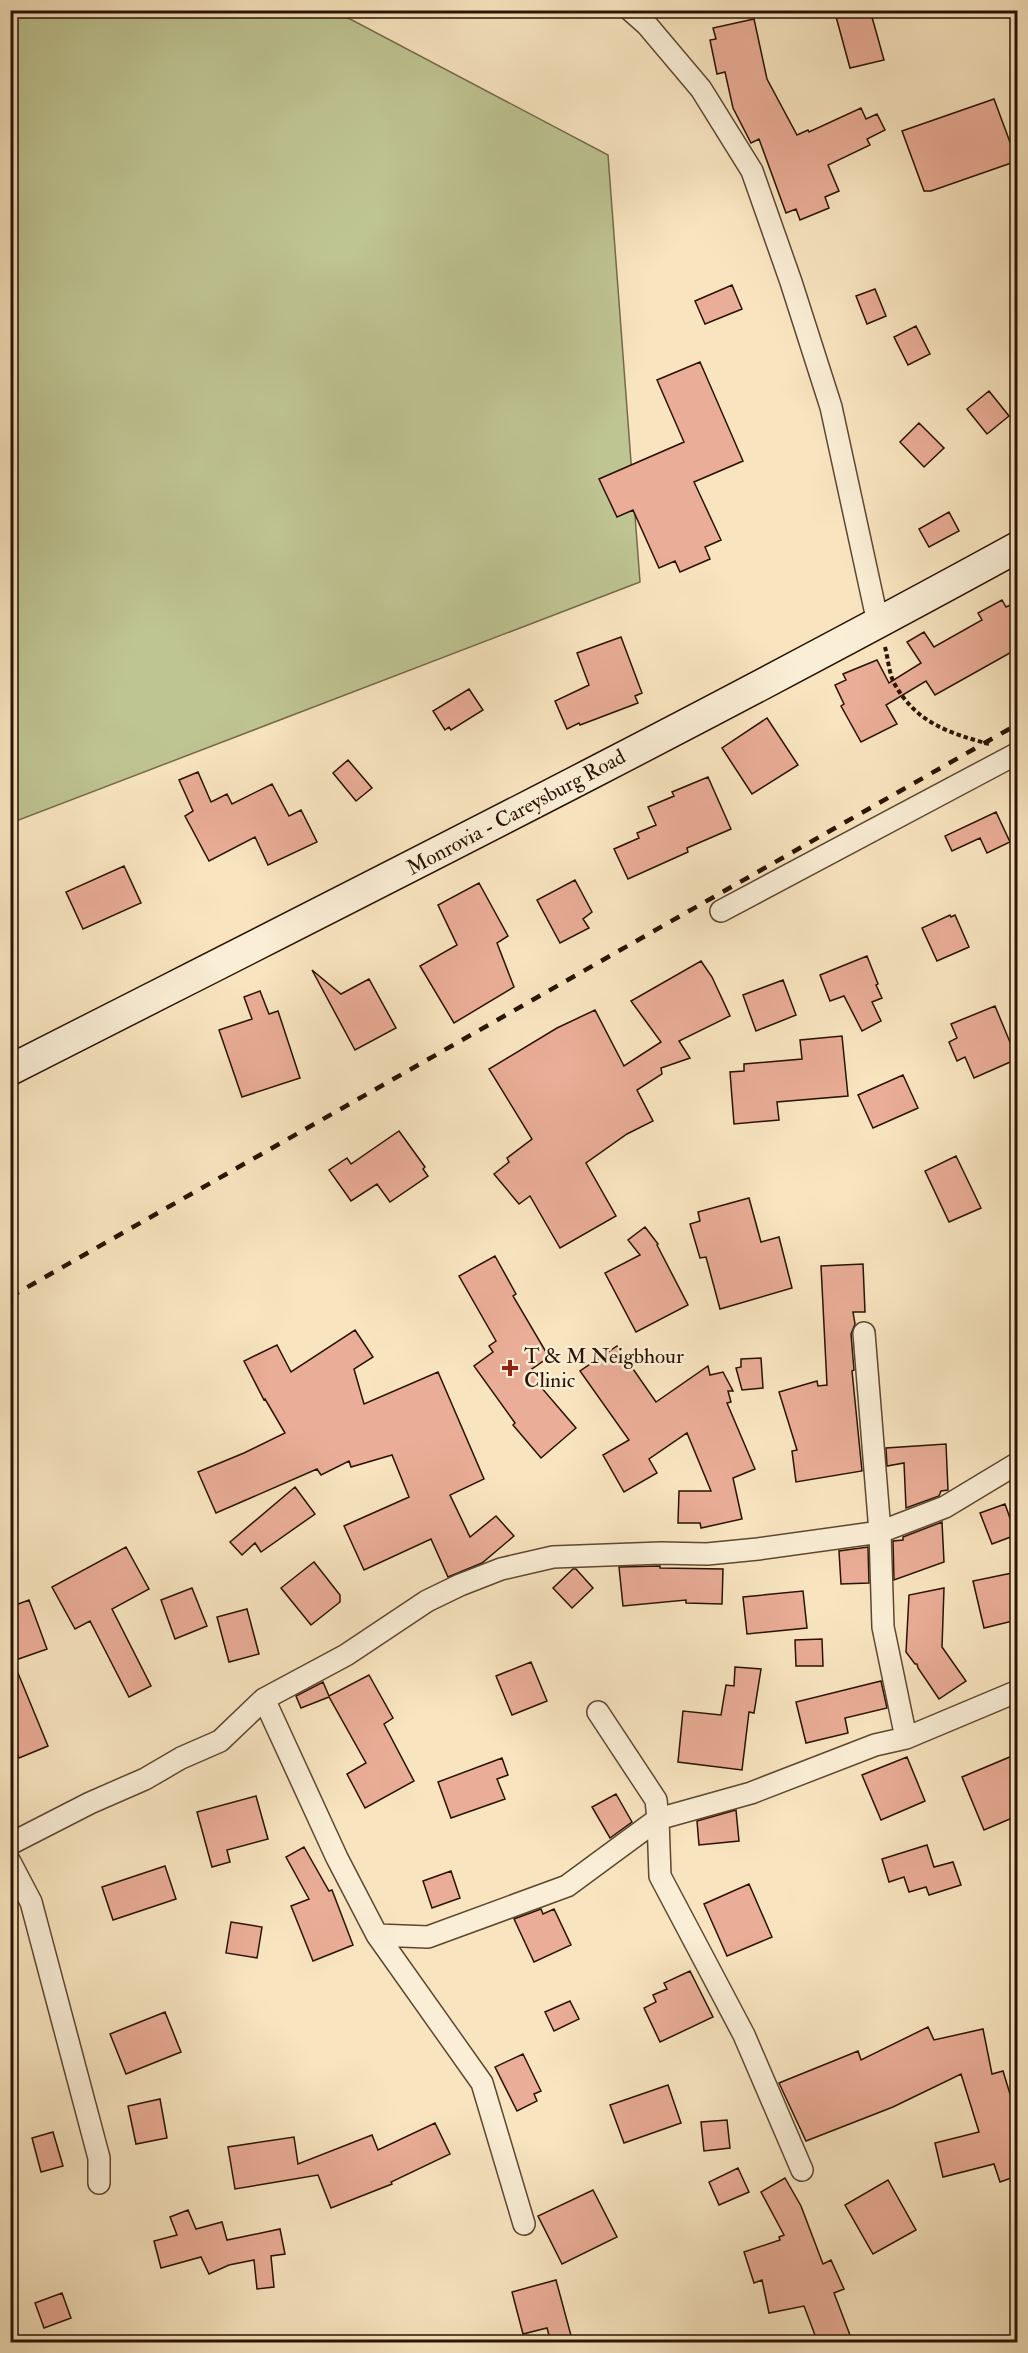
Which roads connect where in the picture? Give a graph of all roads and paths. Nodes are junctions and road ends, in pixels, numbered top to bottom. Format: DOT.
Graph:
graph roads {
  1 [pos="630,10"];
  2 [pos="1017,547"];
  3 [pos="878,623"];
  4 [pos="996,746"];
  5 [pos="1017,753"];
  6 [pos="721,911"];
  7 [pos="10,1070"];
  8 [pos="864,1333"];
  9 [pos="1017,1463"];
  10 [pos="880,1532"];
  11 [pos="1017,1691"];
  12 [pos="264,1698"];
  13 [pos="598,1712"];
  14 [pos="906,1738"];
  15 [pos="658,1819"];
  16 [pos="10,1845"];
  17 [pos="10,1862"];
  18 [pos="376,1935"];
  19 [pos="802,2170"];
  20 [pos="99,2183"];
  21 [pos="524,2224"];
  1 -- 3 [label="street"];
  2 -- 3 [label="main road, Monrovia - Careysburg Road"];
  3 -- 4 [label="path"];
  3 -- 7 [label="main road, Monrovia - Careysburg Road"];
  5 -- 6 [label="street"];
  8 -- 10 [label="street"];
  9 -- 10 [label="street"];
  10 -- 12 [label="street"];
  10 -- 14 [label="street"];
  11 -- 14 [label="street"];
  12 -- 16 [label="street"];
  12 -- 18 [label="street"];
  13 -- 15 [label="street"];
  14 -- 15 [label="street"];
  15 -- 18 [label="street"];
  15 -- 19 [label="street"];
  17 -- 20 [label="street"];
  18 -- 21 [label="street"];
}
